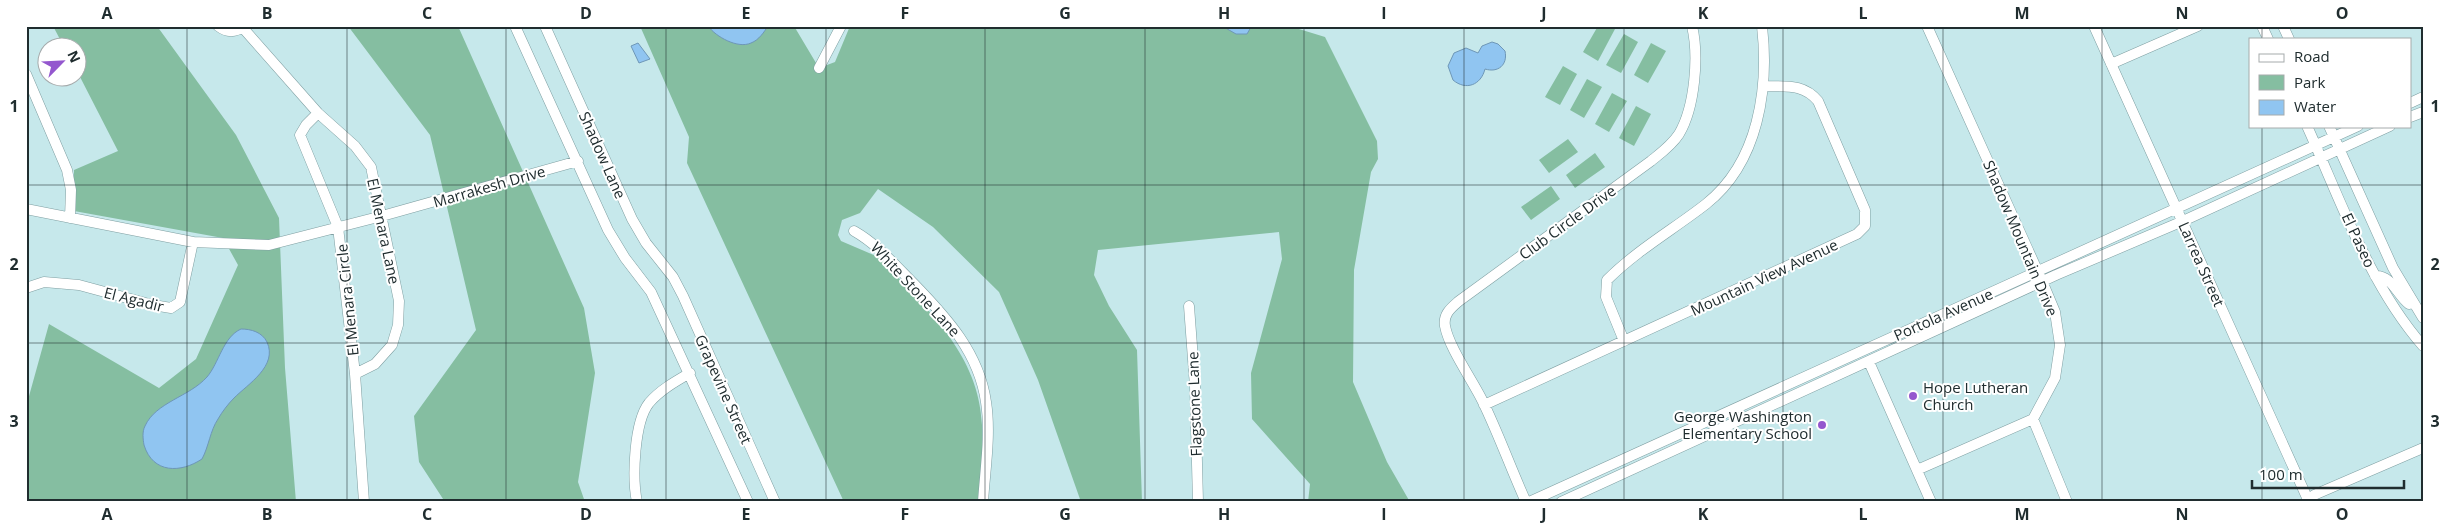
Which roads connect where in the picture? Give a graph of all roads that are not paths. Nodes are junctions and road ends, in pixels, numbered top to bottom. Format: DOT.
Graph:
graph roads {
  1 [pos="218,26"];
  2 [pos="515,26"];
  3 [pos="545,26"];
  4 [pos="841,26"];
  5 [pos="1692,26"];
  6 [pos="1762,26"];
  7 [pos="1927,26"];
  8 [pos="2094,26"];
  9 [pos="2198,26"];
  10 [pos="2262,26"];
  11 [pos="2283,26"];
  12 [pos="244,27"];
  13 [pos="2268,38"];
  14 [pos="2289,38"];
  15 [pos="2111,64"];
  16 [pos="819,68"];
  17 [pos="26,74"];
  18 [pos="1764,86"];
  19 [pos="318,113"];
  20 [pos="2308,128"];
  21 [pos="2329,128"];
  22 [pos="2355,128"];
  23 [pos="2367,128"];
  24 [pos="2383,128"];
  25 [pos="2334,142"];
  26 [pos="2321,152"];
  27 [pos="578,161"];
  28 [pos="2177,208"];
  29 [pos="26,209"];
  30 [pos="382,216"];
  31 [pos="70,218"];
  32 [pos="2183,221"];
  33 [pos="338,227"];
  34 [pos="854,231"];
  35 [pos="193,242"];
  36 [pos="2040,276"];
  37 [pos="2376,276"];
  38 [pos="674,277"];
  39 [pos="26,288"];
  40 [pos="1189,306"];
  41 [pos="2414,306"];
  42 [pos="2423,318"];
  43 [pos="1624,340"];
  44 [pos="2423,346"];
  45 [pos="1869,362"];
  46 [pos="690,373"];
  47 [pos="354,374"];
  48 [pos="1484,405"];
  49 [pos="2033,420"];
  50 [pos="2423,448"];
  51 [pos="1918,470"];
  52 [pos="364,502"];
  53 [pos="637,502"];
  54 [pos="748,502"];
  55 [pos="774,502"];
  56 [pos="983,502"];
  57 [pos="1198,502"];
  58 [pos="1528,502"];
  59 [pos="1561,502"];
  60 [pos="1931,502"];
  61 [pos="2067,502"];
  62 [pos="2309,502"];
  1 -- 12 [label="street, El Menara Lane"];
  2 -- 27 [label="street"];
  3 -- 38 [label="street, Shadow Lane"];
  4 -- 16 [label="street"];
  5 -- 48 [label="street, Club Circle Drive"];
  6 -- 18 [label="street"];
  7 -- 36 [label="street, Shadow Mountain Drive"];
  8 -- 15 [label="street, Larrea Street"];
  9 -- 15 [label="street"];
  10 -- 13 [label="street"];
  11 -- 14 [label="street"];
  12 -- 19 [label="street, El Menara Lane"];
  15 -- 28 [label="street, Larrea Street"];
  17 -- 31 [label="street"];
  18 -- 43 [label="street"];
  18 -- 43 [label="street, Mountain View Avenue"];
  19 -- 30 [label="street, El Menara Lane"];
  19 -- 33 [label="street, El Menara Circle"];
  20 -- 26 [label="street, El Paseo"];
  21 -- 25 [label="street, El Paseo"];
  22 -- 25 [label="street, Portola Avenue"];
  23 -- 25 [label="street"];
  24 -- 25 [label="street, Portola Avenue"];
  25 -- 26 [label="street, Portola Avenue"];
  25 -- 41 [label="street, El Paseo"];
  26 -- 28 [label="street, Portola Avenue"];
  26 -- 32 [label="street, Portola Avenue"];
  26 -- 37 [label="street, El Paseo"];
  27 -- 30 [label="street, Marrakesh Drive"];
  27 -- 46 [label="street"];
  28 -- 32 [label="street, Larrea Street"];
  28 -- 36 [label="street, Portola Avenue"];
  29 -- 31 [label="street, Marrakesh Drive"];
  30 -- 33 [label="street, Marrakesh Drive"];
  30 -- 47 [label="street, El Menara Lane"];
  31 -- 35 [label="street, Marrakesh Drive"];
  32 -- 36 [label="street, Portola Avenue"];
  32 -- 62 [label="street, Larrea Street"];
  33 -- 35 [label="street, Marrakesh Drive"];
  33 -- 47 [label="street, El Menara Circle"];
  34 -- 56 [label="street, White Stone Lane"];
  35 -- 39 [label="street, El Agadir"];
  36 -- 45 [label="street, Portola Avenue"];
  36 -- 49 [label="street, Shadow Mountain Drive"];
  36 -- 58 [label="street, Portola Avenue"];
  37 -- 41 [label="street"];
  37 -- 44 [label="street, El Paseo"];
  38 -- 55 [label="street, Grapevine Street"];
  40 -- 57 [label="street, Flagstone Lane"];
  41 -- 42 [label="street, El Paseo"];
  43 -- 48 [label="street, Mountain View Avenue"];
  45 -- 51 [label="street"];
  45 -- 59 [label="street, Portola Avenue"];
  46 -- 53 [label="street"];
  46 -- 54 [label="street"];
  47 -- 52 [label="street, El Menara Circle"];
  48 -- 58 [label="street, Club Circle Drive"];
  49 -- 51 [label="street"];
  49 -- 61 [label="street"];
  50 -- 62 [label="street"];
  51 -- 60 [label="street"];
}
